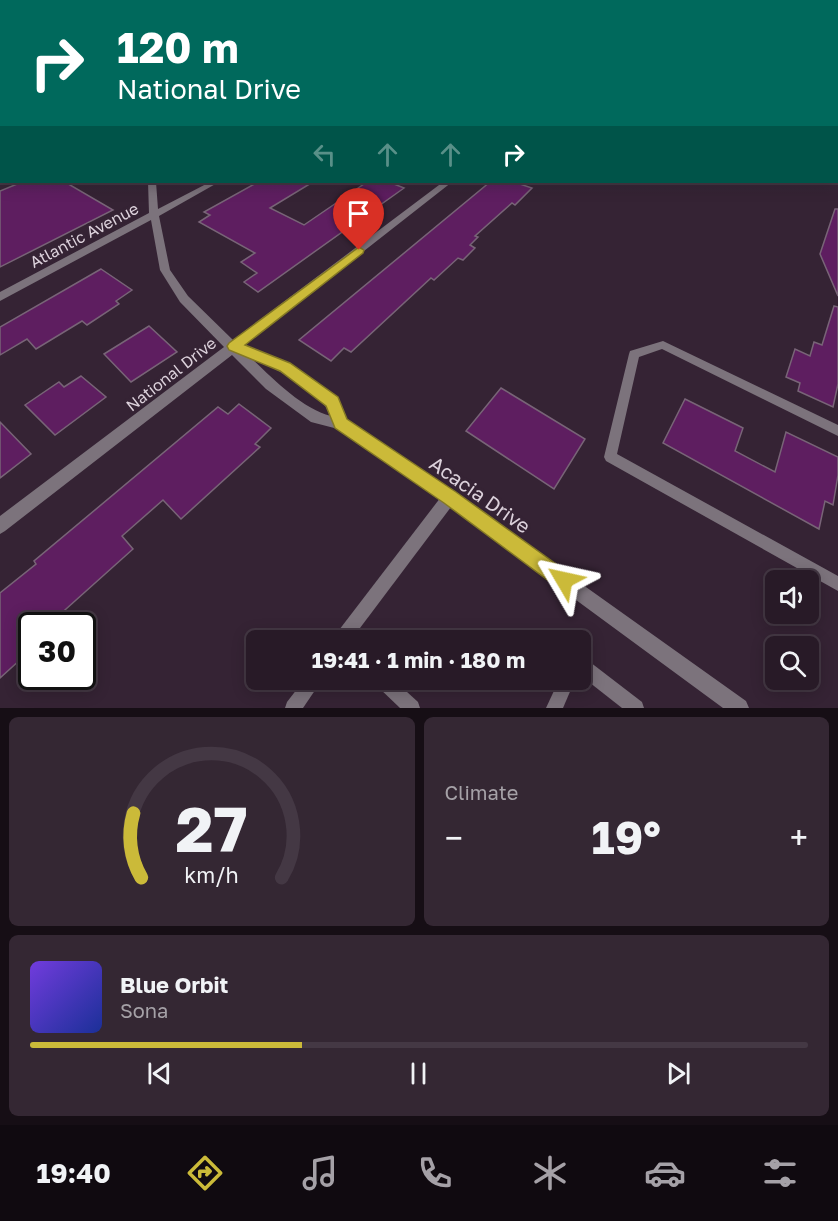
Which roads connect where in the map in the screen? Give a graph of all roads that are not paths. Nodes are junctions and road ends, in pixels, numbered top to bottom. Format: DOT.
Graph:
graph roads {
  1 [pos="152,183"];
  2 [pos="213,183"];
  3 [pos="447,183"];
  4 [pos="154,214"];
  5 [pos="0,297"];
  6 [pos="234,346"];
  7 [pos="341,424"];
  8 [pos="838,431"];
  9 [pos="450,498"];
  10 [pos="0,526"];
  11 [pos="838,584"];
  12 [pos="350,630"];
  13 [pos="591,673"];
  14 [pos="306,690"];
  15 [pos="393,690"];
  16 [pos="562,690"];
  17 [pos="293,708"];
  18 [pos="412,708"];
  19 [pos="554,708"];
  20 [pos="636,708"];
  21 [pos="739,708"];
  1 -- 4 [label="street, Acacia Drive"];
  2 -- 4 [label="street, Atlantic Avenue"];
  3 -- 6 [label="street, National Drive"];
  4 -- 5 [label="street, Atlantic Avenue"];
  4 -- 6 [label="street, Acacia Drive"];
  6 -- 7 [label="street, Acacia Drive"];
  6 -- 7 [label="street, Acacia Drive"];
  6 -- 10 [label="street, National Drive"];
  7 -- 9 [label="street, Acacia Drive"];
  8 -- 11 [label="lane"];
  9 -- 12 [label="lane"];
  9 -- 21 [label="street, Acacia Drive"];
  13 -- 20 [label="lane"];
  14 -- 17 [label="lane"];
  15 -- 18 [label="lane"];
  16 -- 19 [label="lane"];
}
